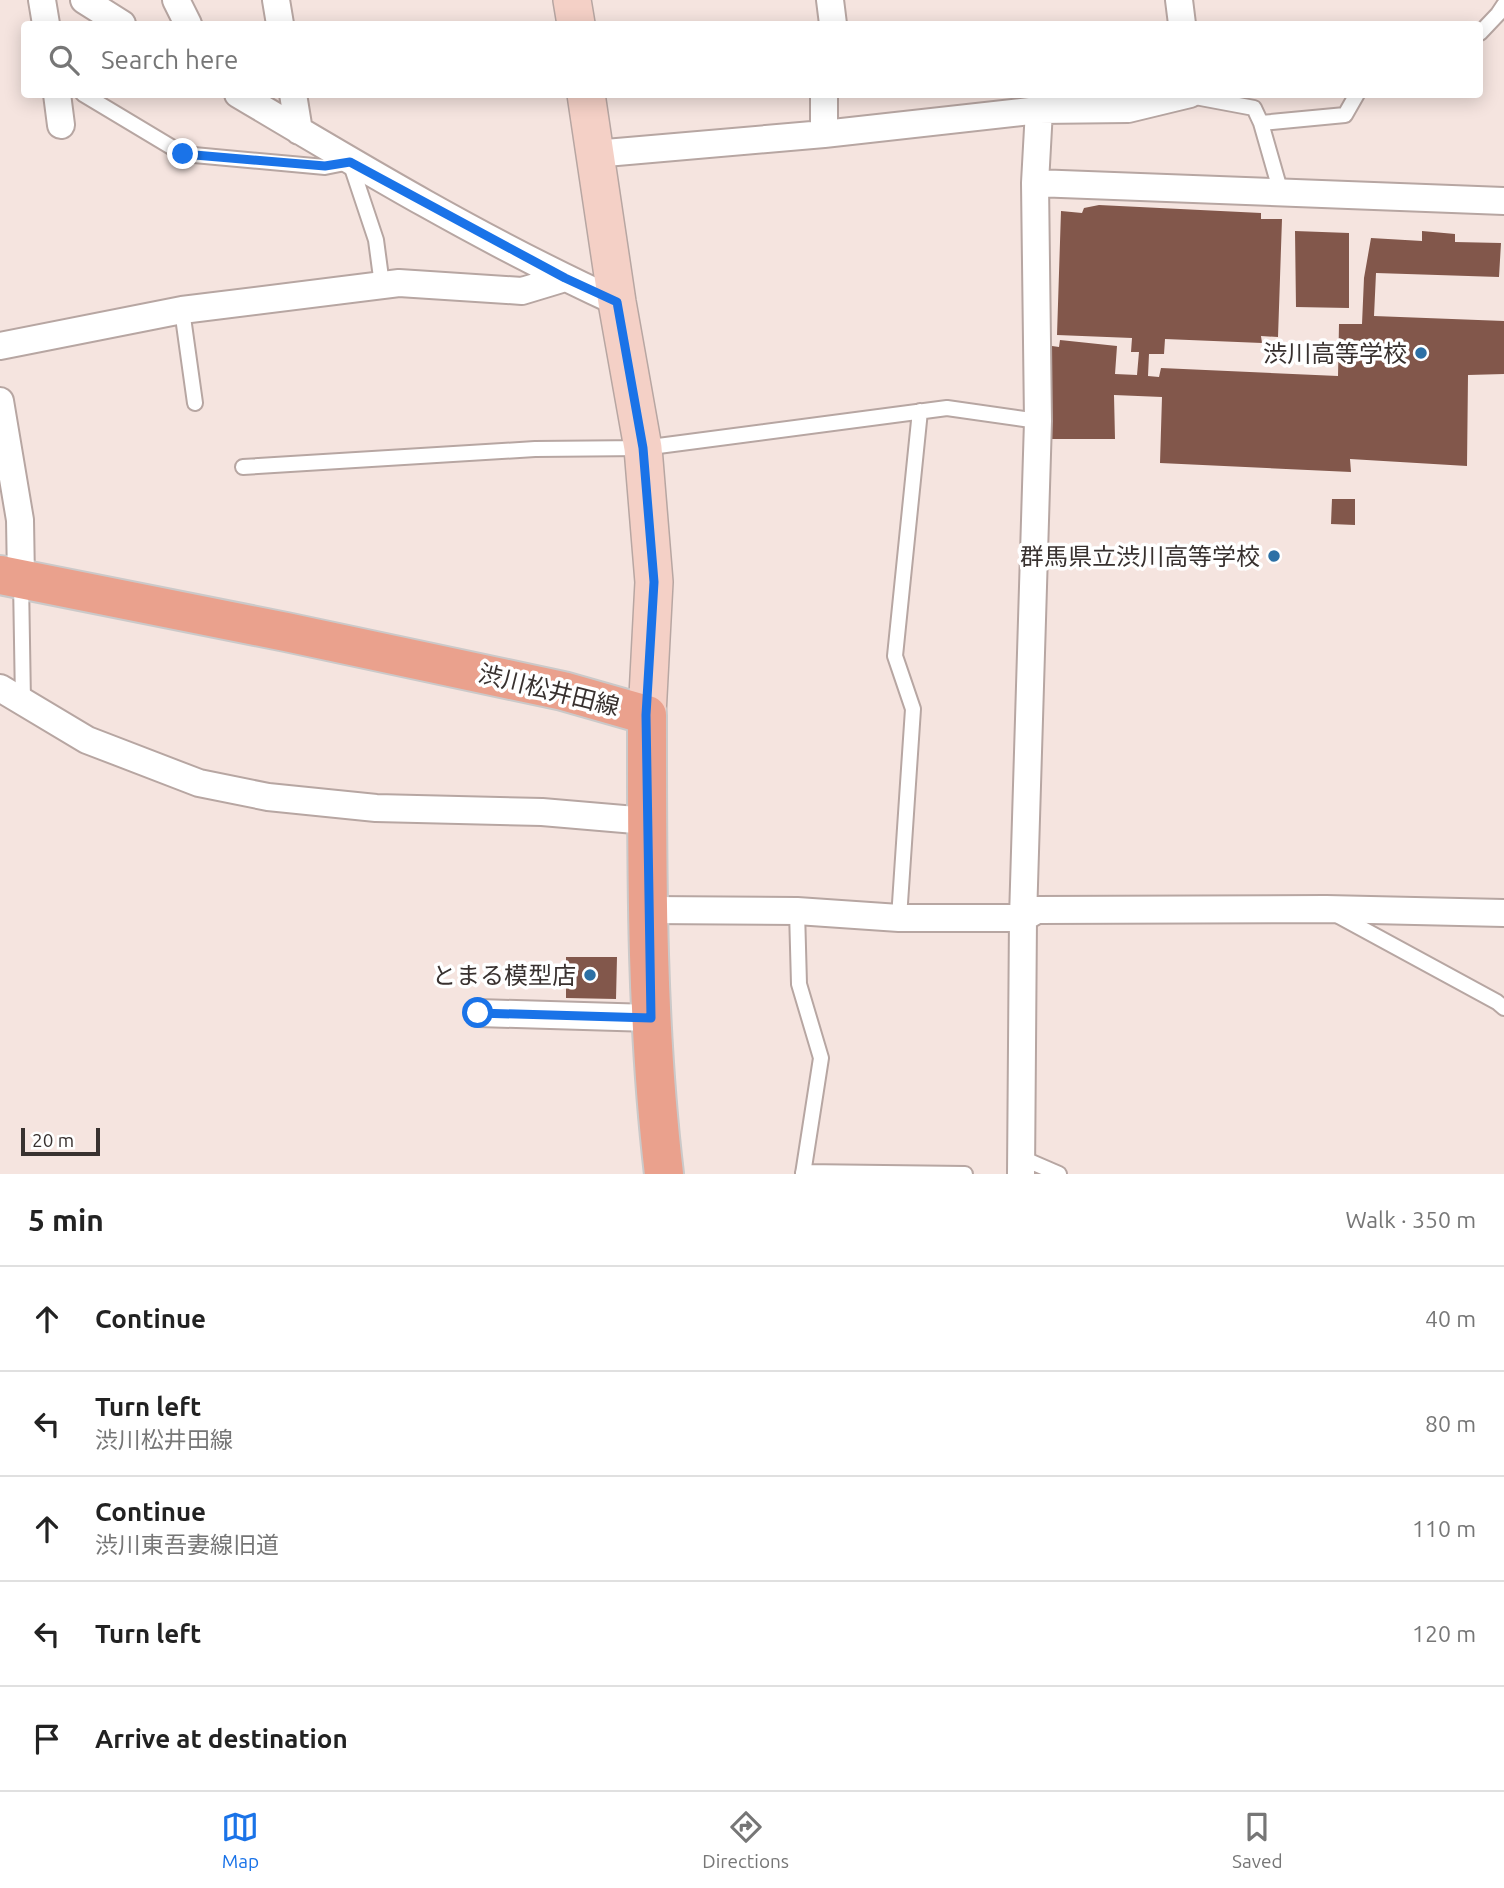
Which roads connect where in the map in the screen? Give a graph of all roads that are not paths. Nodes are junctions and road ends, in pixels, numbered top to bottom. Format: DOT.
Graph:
graph roads {
  1 [pos="42,0"];
  2 [pos="84,0"];
  3 [pos="176,0"];
  4 [pos="276,0"];
  5 [pos="572,0"];
  6 [pos="830,0"];
  7 [pos="1179,0"];
  8 [pos="1504,5"];
  9 [pos="46,21"];
  10 [pos="117,21"];
  11 [pos="186,21"];
  12 [pos="280,21"];
  13 [pos="576,21"];
  14 [pos="833,21"];
  15 [pos="1182,21"];
  16 [pos="1483,29"];
  17 [pos="58,98"];
  18 [pos="90,98"];
  19 [pos="245,98"];
  20 [pos="294,98"];
  21 [pos="587,98"];
  22 [pos="824,98"];
  23 [pos="1177,98"];
  24 [pos="1205,98"];
  25 [pos="1355,98"];
  26 [pos="1039,110"];
  27 [pos="1261,123"];
  28 [pos="61,125"];
  29 [pos="299,131"];
  30 [pos="824,134"];
  31 [pos="594,154"];
  32 [pos="350,162"];
  33 [pos="1035,183"];
  34 [pos="1281,193"];
  35 [pos="1504,201"];
  36 [pos="565,278"];
  37 [pos="382,285"];
  38 [pos="617,302"];
  39 [pos="181,310"];
  40 [pos="0,346"];
  41 [pos="0,401"];
  42 [pos="195,403"];
  43 [pos="920,411"];
  44 [pos="1038,421"];
  45 [pos="643,448"];
  46 [pos="243,467"];
  47 [pos="10,577"];
  48 [pos="0,688"];
  49 [pos="23,702"];
  50 [pos="646,715"];
  51 [pos="647,821"];
  52 [pos="1326,909"];
  53 [pos="649,910"];
  54 [pos="797,911"];
  55 [pos="1504,913"];
  56 [pos="899,918"];
  57 [pos="1023,918"];
  58 [pos="1504,1008"];
  59 [pos="478,1013"];
  60 [pos="651,1018"];
  61 [pos="1021,1166"];
  62 [pos="803,1173"];
  63 [pos="664,1174"];
  64 [pos="965,1174"];
  65 [pos="1059,1174"];
  1 -- 9 [label="street"];
  2 -- 10 [label="street"];
  3 -- 11 [label="street"];
  4 -- 12 [label="street"];
  5 -- 13 [label="street"];
  6 -- 14 [label="street"];
  7 -- 15 [label="street"];
  8 -- 16 [label="lane"];
  17 -- 28 [label="street"];
  18 -- 32 [label="lane"];
  19 -- 29 [label="street"];
  20 -- 29 [label="street"];
  21 -- 31 [label="street"];
  22 -- 30 [label="street"];
  23 -- 26 [label="street"];
  24 -- 27 [label="lane"];
  25 -- 27 [label="lane"];
  26 -- 30 [label="street"];
  26 -- 33 [label="street"];
  27 -- 34 [label="lane"];
  29 -- 32 [label="street"];
  30 -- 31 [label="street"];
  31 -- 38 [label="street"];
  32 -- 36 [label="street"];
  32 -- 37 [label="lane"];
  33 -- 34 [label="street"];
  33 -- 44 [label="street"];
  34 -- 35 [label="street"];
  36 -- 37 [label="street"];
  36 -- 38 [label="street"];
  37 -- 39 [label="street"];
  38 -- 45 [label="street"];
  39 -- 40 [label="street"];
  39 -- 42 [label="lane"];
  41 -- 47 [label="street"];
  43 -- 44 [label="lane"];
  43 -- 45 [label="lane"];
  43 -- 56 [label="lane"];
  44 -- 57 [label="street"];
  45 -- 46 [label="lane"];
  45 -- 50 [label="street"];
  47 -- 49 [label="lane"];
  47 -- 50 [label="main road, 渋川松井田線"];
  48 -- 49 [label="street"];
  49 -- 51 [label="street"];
  50 -- 51 [label="main road, 渋川松井田線"];
  51 -- 53 [label="main road, 渋川松井田線"];
  52 -- 55 [label="street"];
  52 -- 57 [label="street"];
  52 -- 58 [label="lane"];
  53 -- 54 [label="street"];
  53 -- 60 [label="main road, 渋川松井田線"];
  54 -- 56 [label="street"];
  54 -- 62 [label="lane"];
  56 -- 57 [label="street"];
  57 -- 61 [label="street"];
  59 -- 60 [label="street"];
  60 -- 63 [label="main road, 渋川松井田線"];
  61 -- 65 [label="lane"];
  62 -- 64 [label="lane"];
}
